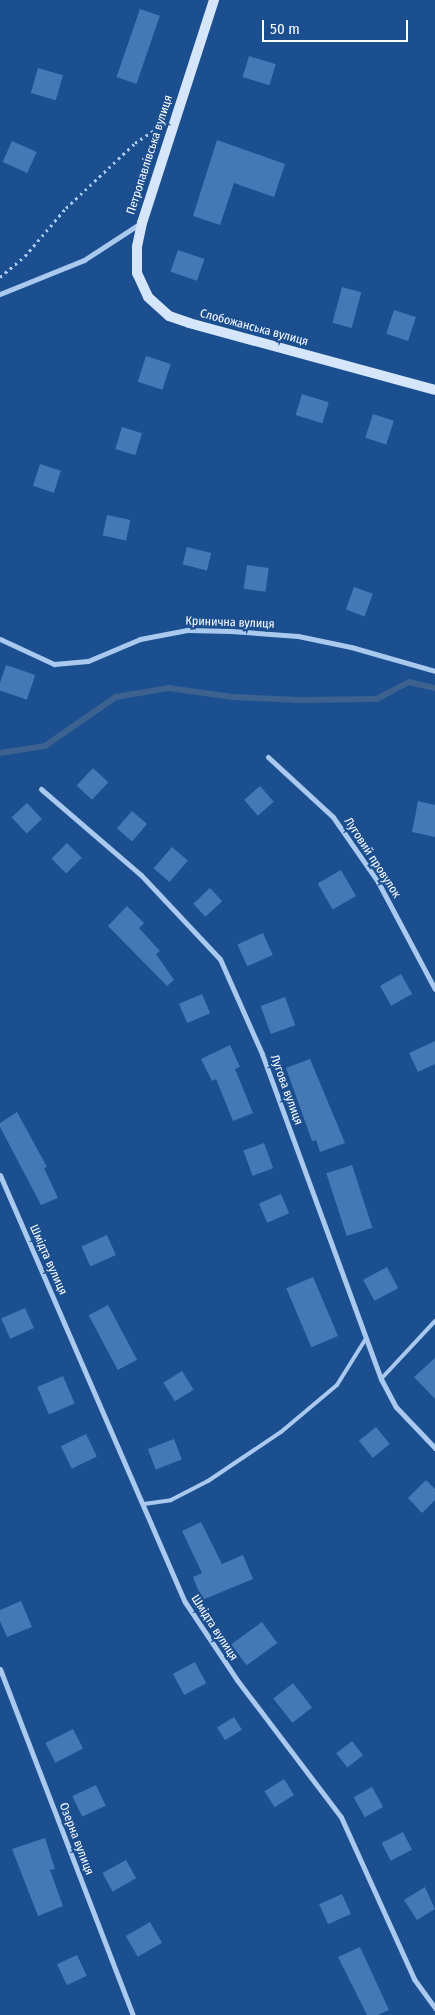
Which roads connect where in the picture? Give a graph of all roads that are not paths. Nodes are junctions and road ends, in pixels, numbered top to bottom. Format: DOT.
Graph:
graph roads {
  1 [pos="214,0"];
  2 [pos="142,222"];
  3 [pos="0,292"];
  4 [pos="435,390"];
  5 [pos="0,639"];
  6 [pos="435,671"];
  7 [pos="268,757"];
  8 [pos="41,789"];
  9 [pos="435,989"];
  10 [pos="0,1175"];
  11 [pos="435,1320"];
  12 [pos="365,1340"];
  13 [pos="382,1379"];
  14 [pos="435,1448"];
  15 [pos="144,1504"];
  16 [pos="0,1669"];
  17 [pos="435,2008"];
  18 [pos="133,2015"];
  1 -- 2 [label="street, Петропавлівська вулиця"];
  2 -- 3 [label="street, Петропавлівська вулиця"];
  2 -- 4 [label="street, Слобожанська вулиця"];
  5 -- 6 [label="street, Кринична вулиця"];
  7 -- 9 [label="street, Луговий провулок"];
  8 -- 12 [label="street, Лугова вулиця"];
  10 -- 15 [label="street, Шмідта вулиця"];
  11 -- 13 [label="lane"];
  12 -- 13 [label="street, Лугова вулиця"];
  12 -- 15 [label="lane"];
  13 -- 14 [label="street, Лугова вулиця"];
  15 -- 17 [label="street, Шмідта вулиця"];
  16 -- 18 [label="street, Озерна вулиця"];
}
